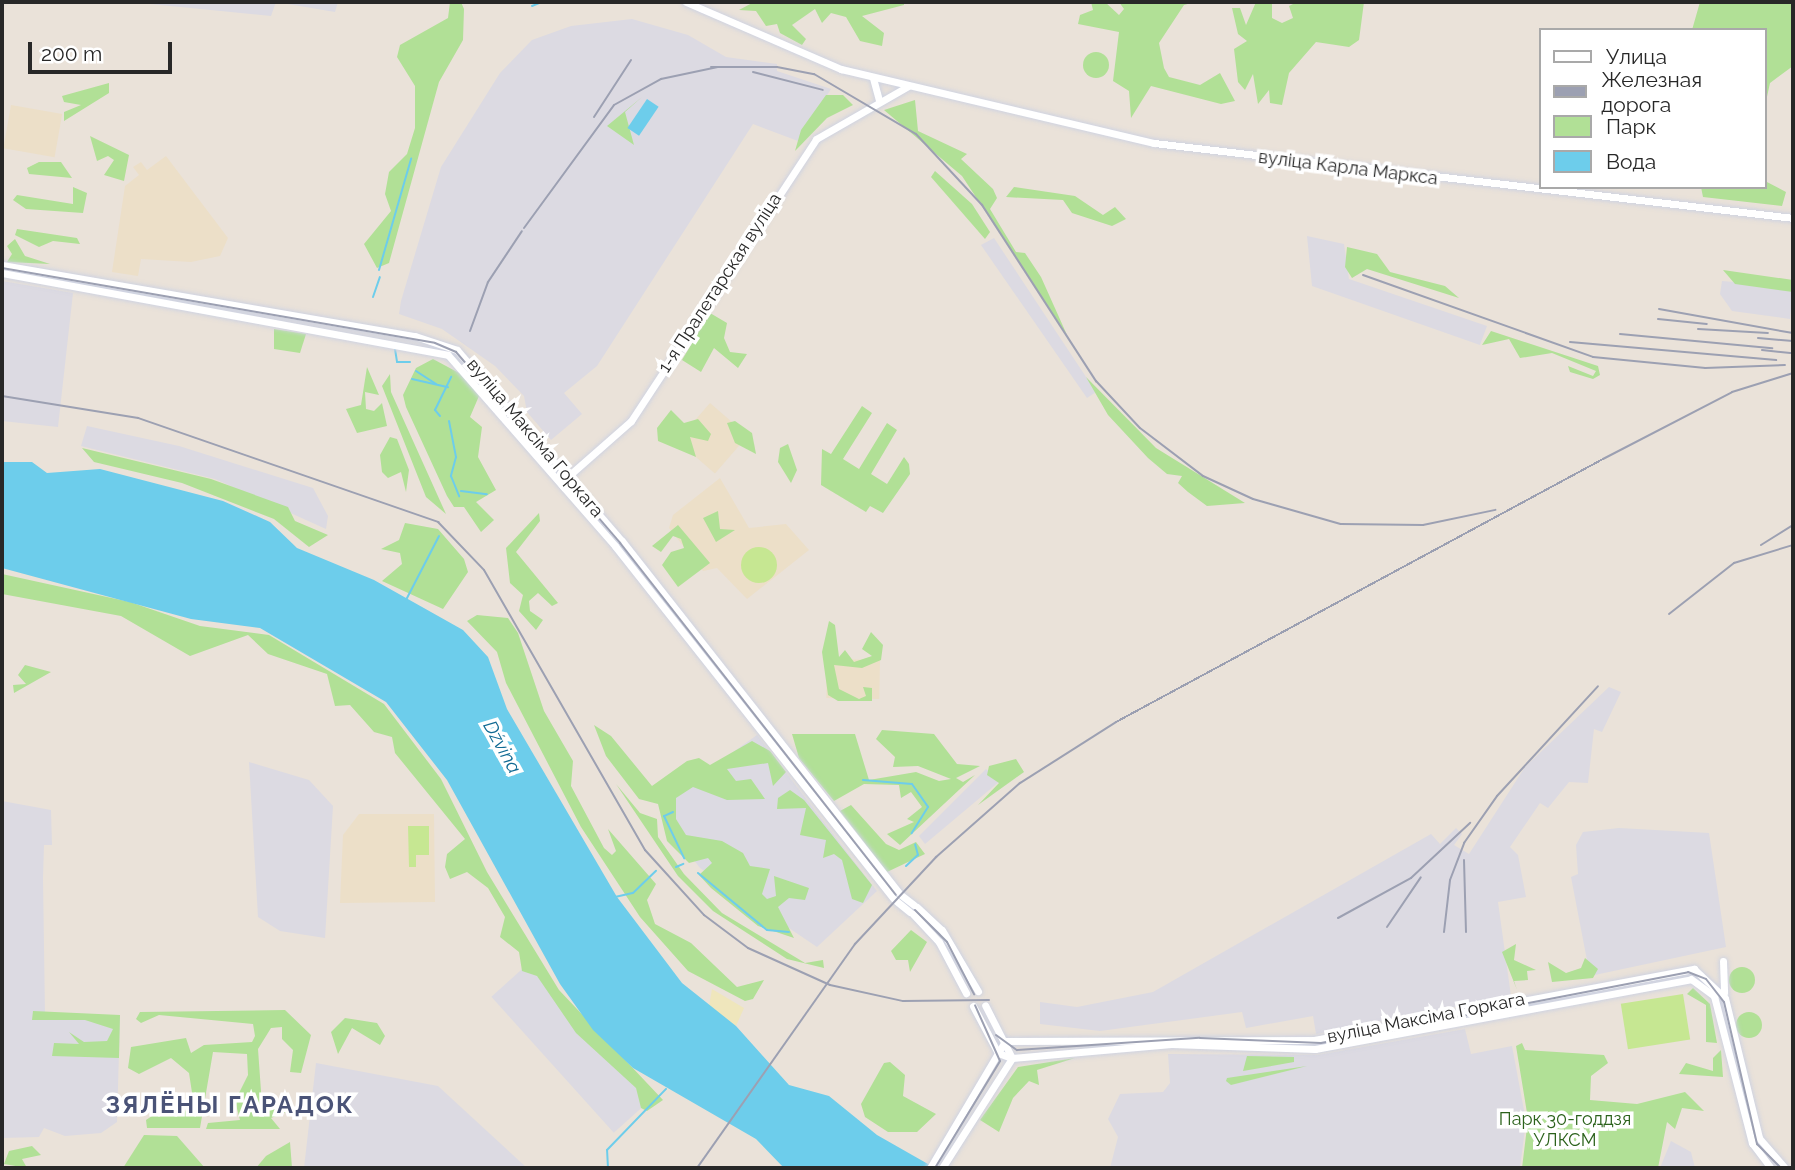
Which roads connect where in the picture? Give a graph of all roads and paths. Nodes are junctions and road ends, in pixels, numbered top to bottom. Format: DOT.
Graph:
graph roads {
  1 [pos="686,2"];
  2 [pos="870,75"];
  3 [pos="908,86"];
  4 [pos="879,101"];
  5 [pos="1793,218"];
  6 [pos="2,265"];
  7 [pos="2,274"];
  8 [pos="414,341"];
  9 [pos="565,479"];
  10 [pos="914,909"];
  11 [pos="1723,961"];
  12 [pos="1701,972"];
  13 [pos="1685,978"];
  14 [pos="978,992"];
  15 [pos="966,993"];
  16 [pos="1725,998"];
  17 [pos="985,1005"];
  18 [pos="973,1006"];
  19 [pos="1005,1041"];
  20 [pos="998,1053"];
  21 [pos="1012,1058"];
  22 [pos="930,1168"];
  23 [pos="942,1168"];
  24 [pos="1771,1168"];
  25 [pos="1785,1168"];
  1 -- 2 [label="main road, вуліца Карла Маркса"];
  2 -- 3 [label="main road, вуліца Карла Маркса"];
  2 -- 4 [label="main road"];
  3 -- 4 [label="main road"];
  3 -- 5 [label="main road, вуліца Карла Маркса"];
  4 -- 9 [label="main road, 1-я Пралетарская вуліца"];
  6 -- 8 [label="main road, вуліца Максіма Горкага"];
  7 -- 8 [label="main road, вуліца Максіма Горкага"];
  8 -- 9 [label="main road, вуліца Максіма Горкага"];
  9 -- 10 [label="main road, вуліца Максіма Горкага"];
  10 -- 14 [label="main road, вуліца Максіма Горкага"];
  10 -- 15 [label="main road, вуліца Максіма Горкага"];
  11 -- 16 [label="main road"];
  12 -- 13 [label="main road, вуліца Максіма Горкага"];
  12 -- 16 [label="main road"];
  12 -- 19 [label="main road, вуліца Максіма Горкага"];
  13 -- 21 [label="main road, вуліца Максіма Горкага"];
  13 -- 24 [label="main road, вуліца Максіма Горкага"];
  16 -- 25 [label="main road"];
  17 -- 19 [label="main road"];
  18 -- 20 [label="main road"];
  19 -- 20 [label="main road"];
  19 -- 21 [label="main road"];
  20 -- 21 [label="main road, вуліца Максіма Горкага"];
  20 -- 22 [label="main road"];
  21 -- 23 [label="main road"];
}
